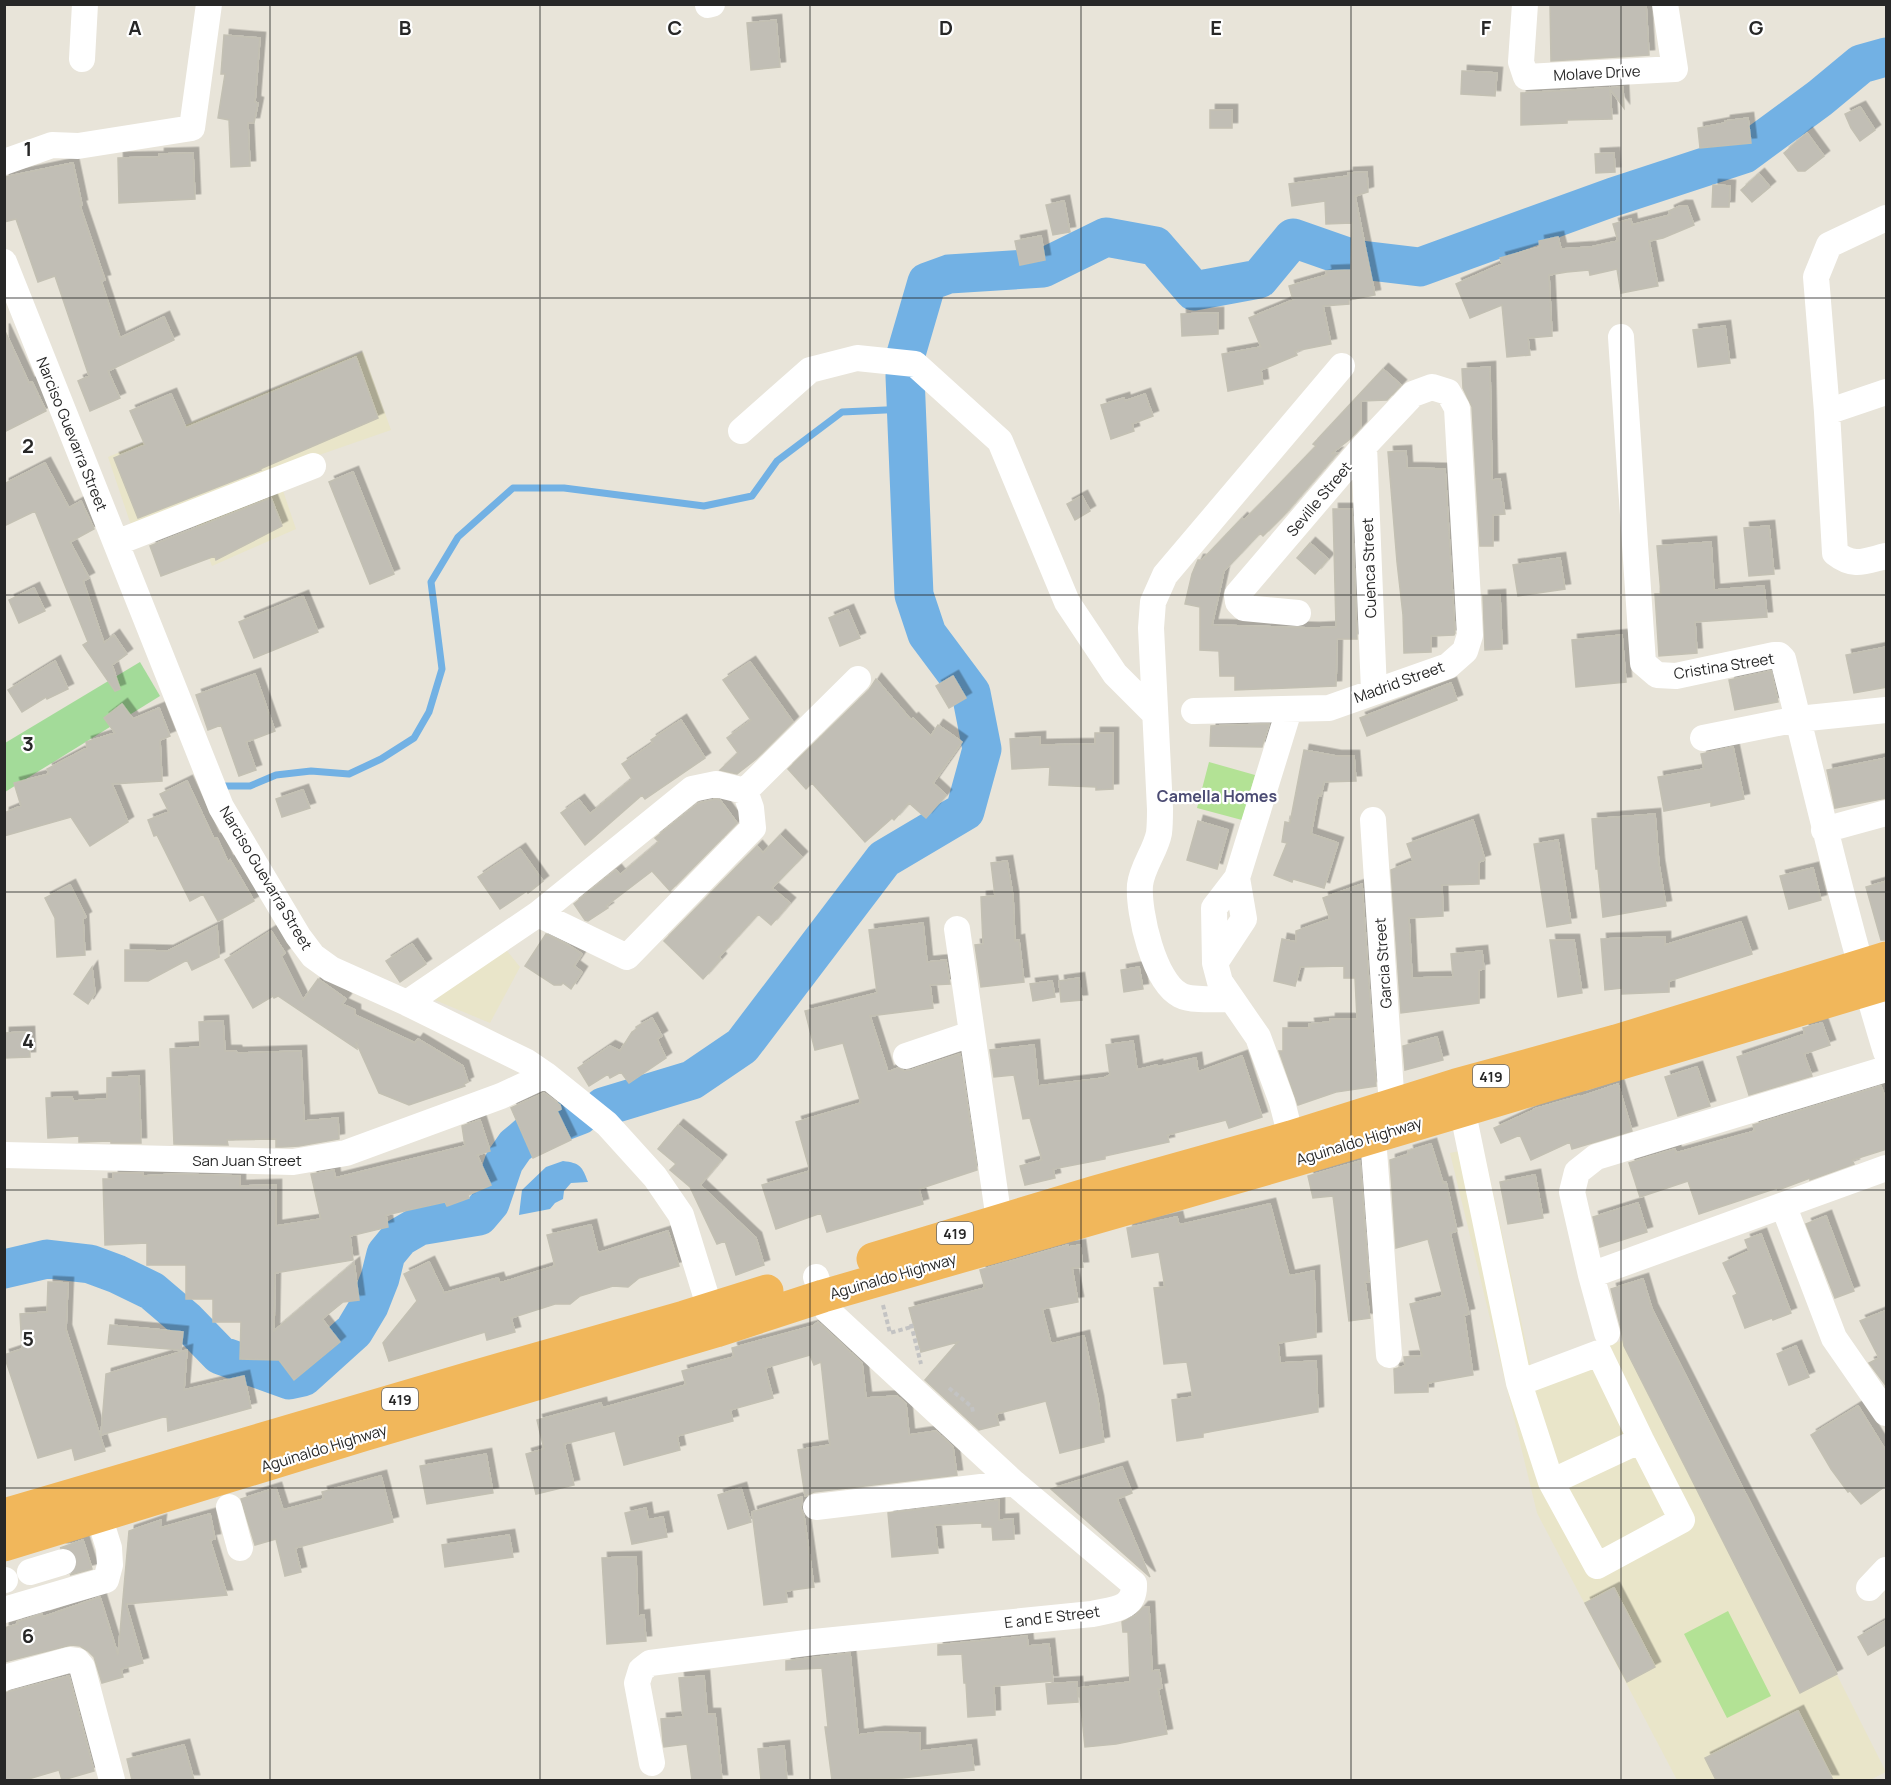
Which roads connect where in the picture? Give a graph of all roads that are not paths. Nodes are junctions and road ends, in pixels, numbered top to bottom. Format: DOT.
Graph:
graph roads {
  1 [pos="84,4"];
  2 [pos="208,4"];
  3 [pos="1525,4"];
  4 [pos="1665,4"];
  5 [pos="82,58"];
  6 [pos="4,162"];
  7 [pos="1887,218"];
  8 [pos="4,262"];
  9 [pos="13,309"];
  10 [pos="1621,337"];
  11 [pos="1342,366"];
  12 [pos="1887,392"];
  13 [pos="1457,408"];
  14 [pos="1827,412"];
  15 [pos="741,432"];
  16 [pos="1364,446"];
  17 [pos="314,466"];
  18 [pos="116,543"];
  19 [pos="1887,556"];
  20 [pos="1298,613"];
  21 [pos="858,679"];
  22 [pos="1374,691"];
  23 [pos="1289,710"];
  24 [pos="1887,710"];
  25 [pos="1194,711"];
  26 [pos="1155,714"];
  27 [pos="1798,718"];
  28 [pos="1703,738"];
  29 [pos="745,791"];
  30 [pos="1887,813"];
  31 [pos="1373,820"];
  32 [pos="1824,830"];
  33 [pos="538,914"];
  34 [pos="957,929"];
  35 [pos="1875,974"];
  36 [pos="1230,999"];
  37 [pos="407,1003"];
  38 [pos="971,1034"];
  39 [pos="1887,1052"];
  40 [pos="906,1056"];
  41 [pos="1887,1069"];
  42 [pos="546,1075"];
  43 [pos="1460,1098"];
  44 [pos="1392,1107"];
  45 [pos="1373,1137"];
  46 [pos="1292,1149"];
  47 [pos="4,1155"];
  48 [pos="1887,1168"];
  49 [pos="1097,1204"];
  50 [pos="1784,1207"];
  51 [pos="999,1220"];
  52 [pos="1591,1275"];
  53 [pos="820,1286"];
  54 [pos="713,1319"];
  55 [pos="1608,1333"];
  56 [pos="1389,1355"];
  57 [pos="1519,1383"];
  58 [pos="1887,1413"];
  59 [pos="1641,1440"];
  60 [pos="1551,1482"];
  61 [pos="1014,1483"];
  62 [pos="95,1503"];
  63 [pos="229,1507"];
  64 [pos="816,1507"];
  65 [pos="4,1515"];
  66 [pos="4,1545"];
  67 [pos="240,1548"];
  68 [pos="63,1562"];
  69 [pos="30,1572"];
  70 [pos="4,1610"];
  71 [pos="4,1678"];
  72 [pos="652,1763"];
  73 [pos="112,1780"];
  1 -- 5 [label="street"];
  2 -- 6 [label="street"];
  3 -- 4 [label="street, Molave Drive"];
  7 -- 14 [label="street"];
  8 -- 9 [label="street, Narciso Guevarra Street"];
  9 -- 18 [label="street, Narciso Guevarra Street"];
  10 -- 27 [label="street, Cristina Street"];
  11 -- 26 [label="street"];
  12 -- 14 [label="street"];
  13 -- 16 [label="street, Seville Street"];
  13 -- 22 [label="street, Madrid Street"];
  14 -- 19 [label="street"];
  15 -- 26 [label="street"];
  16 -- 20 [label="street, Seville Street"];
  16 -- 22 [label="street, Cuenca Street"];
  17 -- 18 [label="street"];
  18 -- 37 [label="street, Narciso Guevarra Street"];
  21 -- 29 [label="street"];
  22 -- 23 [label="street, Madrid Street"];
  23 -- 25 [label="street, Madrid Street"];
  23 -- 36 [label="street"];
  24 -- 27 [label="street"];
  26 -- 36 [label="street"];
  27 -- 28 [label="street"];
  27 -- 32 [label="street, Cristina Street"];
  29 -- 33 [label="street"];
  29 -- 33 [label="street"];
  30 -- 32 [label="street"];
  31 -- 44 [label="street, Garcia Street"];
  32 -- 35 [label="street, Cristina Street"];
  33 -- 37 [label="street"];
  34 -- 38 [label="street"];
  35 -- 39 [label="street, Cristina Street"];
  35 -- 43 [label="highway, Aguinaldo Highway / 419"];
  36 -- 46 [label="street"];
  37 -- 42 [label="street, Narciso Guevarra Street"];
  38 -- 40 [label="street"];
  38 -- 51 [label="street"];
  41 -- 52 [label="street"];
  42 -- 47 [label="street, San Juan Street"];
  42 -- 54 [label="street, Narciso Guevarra Street"];
  43 -- 44 [label="highway, Aguinaldo Highway / 419"];
  43 -- 45 [label="highway, Aguinaldo Highway / 419"];
  43 -- 57 [label="street"];
  44 -- 46 [label="highway, Aguinaldo Highway / 419"];
  45 -- 46 [label="highway, Aguinaldo Highway / 419"];
  45 -- 56 [label="street"];
  46 -- 49 [label="highway, Aguinaldo Highway / 419"];
  48 -- 50 [label="street"];
  49 -- 51 [label="highway, Aguinaldo Highway / 419"];
  49 -- 53 [label="highway, Aguinaldo Highway / 419"];
  50 -- 52 [label="street"];
  50 -- 58 [label="street"];
  51 -- 53 [label="highway, Aguinaldo Highway / 419"];
  52 -- 55 [label="street"];
  53 -- 54 [label="highway, Aguinaldo Highway / 419"];
  53 -- 61 [label="street, E and E Street"];
  54 -- 62 [label="highway, Aguinaldo Highway / 419"];
  57 -- 59 [label="street"];
  57 -- 60 [label="street"];
  59 -- 60 [label="street"];
  59 -- 60 [label="street"];
  61 -- 64 [label="street"];
  61 -- 72 [label="street, E and E Street"];
  62 -- 65 [label="highway, Aguinaldo Highway / 419"];
  62 -- 66 [label="highway, Aguinaldo Highway / 419"];
  62 -- 70 [label="street"];
  63 -- 67 [label="street"];
  68 -- 69 [label="street"];
  71 -- 73 [label="street"];
}
